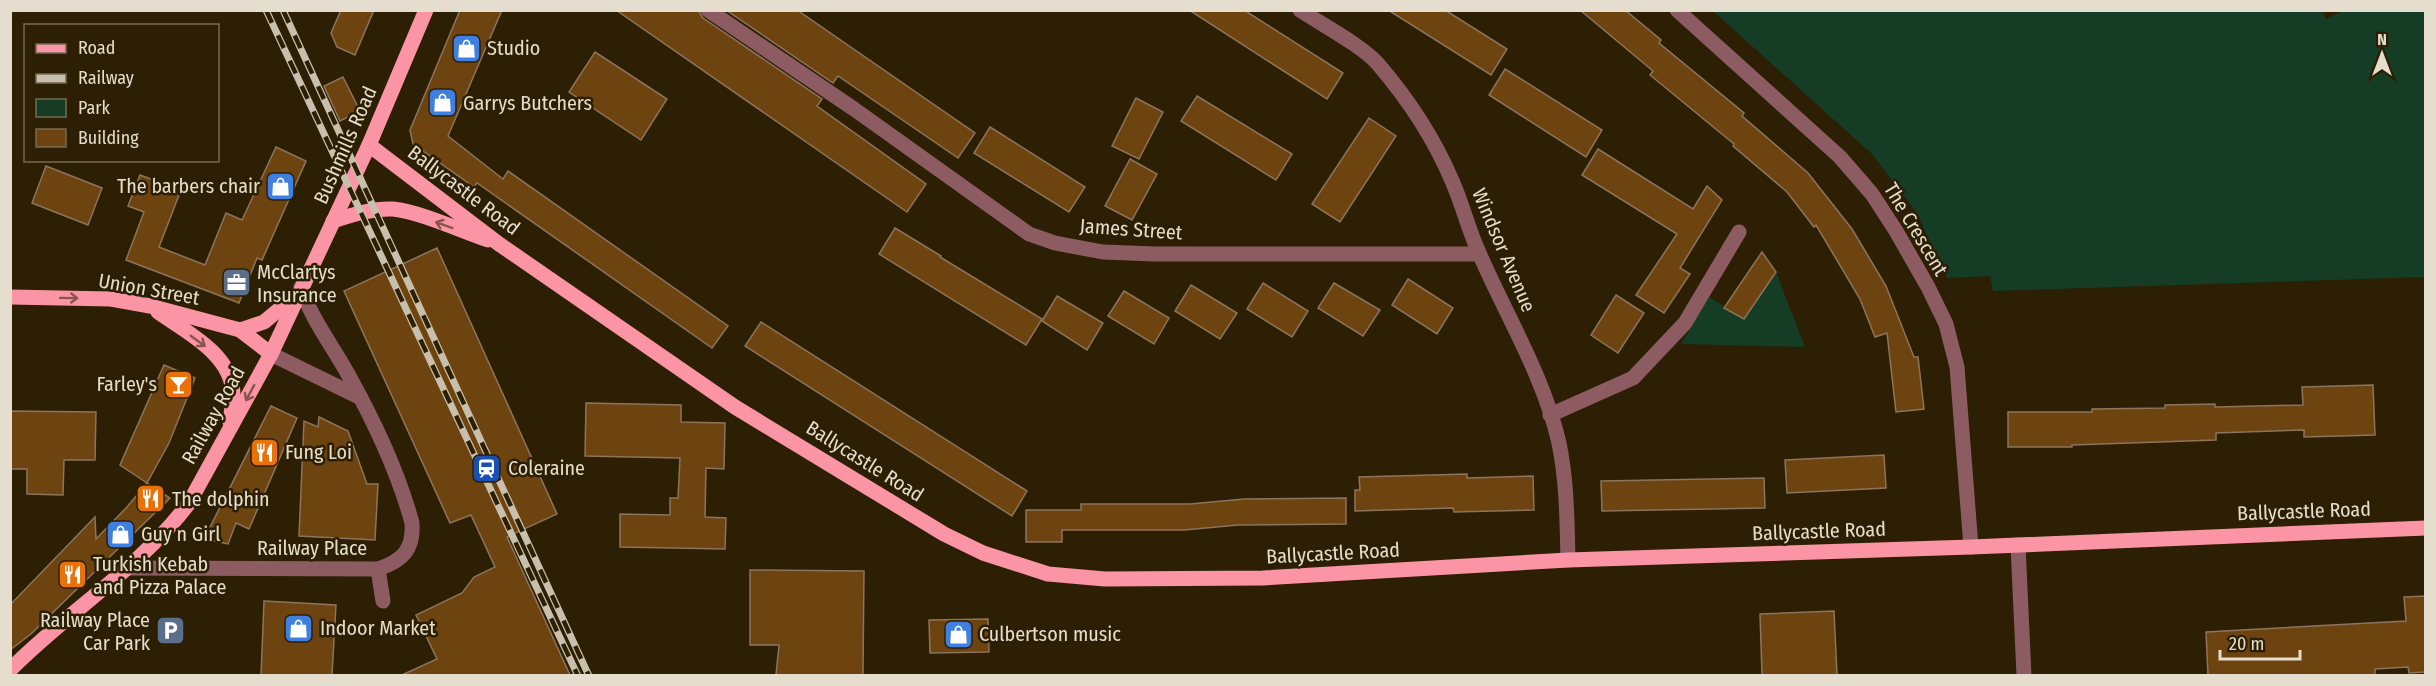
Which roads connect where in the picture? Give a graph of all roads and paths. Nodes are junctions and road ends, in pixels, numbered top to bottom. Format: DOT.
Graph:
graph roads {
  1 [pos="426,10"];
  2 [pos="708,10"];
  3 [pos="1300,10"];
  4 [pos="1677,10"];
  5 [pos="369,145"];
  6 [pos="333,221"];
  7 [pos="1739,231"];
  8 [pos="499,244"];
  9 [pos="1479,254"];
  10 [pos="300,291"];
  11 [pos="10,297"];
  12 [pos="150,306"];
  13 [pos="240,330"];
  14 [pos="271,354"];
  15 [pos="361,398"];
  16 [pos="1550,415"];
  17 [pos="229,432"];
  18 [pos="2426,528"];
  19 [pos="2018,545"];
  20 [pos="1971,547"];
  21 [pos="1568,560"];
  22 [pos="126,568"];
  23 [pos="378,569"];
  24 [pos="383,601"];
  25 [pos="10,670"];
  26 [pos="2024,675"];
  1 -- 5 [label="main road, Bushmills Road"];
  2 -- 9 [label="street, James Street"];
  3 -- 9 [label="street, Windsor Avenue"];
  4 -- 20 [label="street, The Crescent"];
  5 -- 6 [label="main road, Bushmills Road"];
  5 -- 8 [label="main road, Ballycastle Road"];
  8 -- 6 [label="main road, one-way"];
  6 -- 10 [label="main road, Bushmills Road"];
  7 -- 16 [label="street"];
  8 -- 21 [label="main road, Ballycastle Road"];
  9 -- 16 [label="street, Windsor Avenue"];
  10 -- 13 [label="main road, Bushmills Road"];
  10 -- 14 [label="main road, Bushmills Road"];
  10 -- 15 [label="street"];
  11 -- 12 [label="main road, Union Street, one-way"];
  12 -- 13 [label="main road, Union Street"];
  12 -- 17 [label="main road, one-way"];
  13 -- 14 [label="main road, Union Street"];
  14 -- 15 [label="street"];
  14 -- 17 [label="main road, Railway Road, one-way"];
  15 -- 23 [label="street, Railway Place"];
  16 -- 21 [label="street, Windsor Avenue"];
  17 -- 22 [label="main road, Railway Road"];
  18 -- 19 [label="main road, Ballycastle Road"];
  19 -- 20 [label="main road, Ballycastle Road"];
  19 -- 26 [label="street"];
  20 -- 21 [label="main road, Ballycastle Road"];
  22 -- 23 [label="street, Railway Place"];
  22 -- 25 [label="main road, Railway Road"];
  23 -- 24 [label="street"];
}
